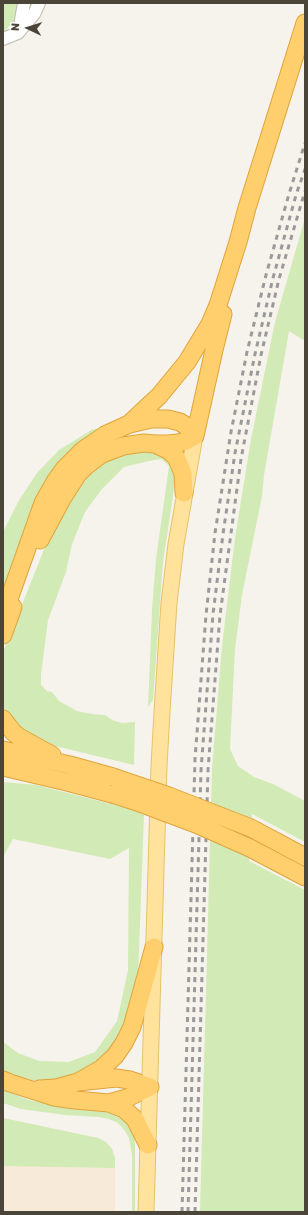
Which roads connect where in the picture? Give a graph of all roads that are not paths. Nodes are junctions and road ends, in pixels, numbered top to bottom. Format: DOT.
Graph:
graph roads {
  1 [pos="24,3"];
  2 [pos="40,3"];
  3 [pos="305,23"];
  4 [pos="18,33"];
  5 [pos="3,39"];
  6 [pos="305,58"];
  7 [pos="238,242"];
  8 [pos="227,297"];
  9 [pos="129,424"];
  10 [pos="195,436"];
  11 [pos="155,444"];
  12 [pos="184,493"];
  13 [pos="3,616"];
  14 [pos="3,635"];
  15 [pos="3,719"];
  16 [pos="3,750"];
  17 [pos="3,767"];
  18 [pos="68,773"];
  19 [pos="3,778"];
  20 [pos="112,786"];
  21 [pos="305,857"];
  22 [pos="305,876"];
  23 [pos="154,947"];
  24 [pos="3,1080"];
  25 [pos="78,1082"];
  26 [pos="150,1086"];
  27 [pos="31,1090"];
  28 [pos="109,1103"];
  29 [pos="148,1145"];
  30 [pos="146,1212"];
  1 -- 4 [label="street"];
  2 -- 4 [label="street"];
  3 -- 7 [label="highway"];
  4 -- 5 [label="street"];
  6 -- 8 [label="highway"];
  7 -- 8 [label="highway"];
  7 -- 9 [label="highway"];
  8 -- 10 [label="highway"];
  9 -- 10 [label="highway"];
  9 -- 13 [label="highway"];
  10 -- 11 [label="highway"];
  10 -- 12 [label="main road"];
  11 -- 12 [label="highway"];
  11 -- 14 [label="highway"];
  12 -- 23 [label="main road"];
  15 -- 18 [label="highway"];
  16 -- 18 [label="highway"];
  17 -- 18 [label="highway"];
  18 -- 19 [label="highway"];
  18 -- 20 [label="highway"];
  20 -- 21 [label="highway, bridge"];
  20 -- 22 [label="highway, bridge"];
  23 -- 25 [label="highway"];
  23 -- 26 [label="main road"];
  24 -- 27 [label="highway"];
  25 -- 26 [label="highway"];
  25 -- 27 [label="highway"];
  26 -- 28 [label="highway"];
  26 -- 29 [label="main road"];
  27 -- 28 [label="highway"];
  28 -- 29 [label="highway"];
  29 -- 30 [label="main road"];
}
